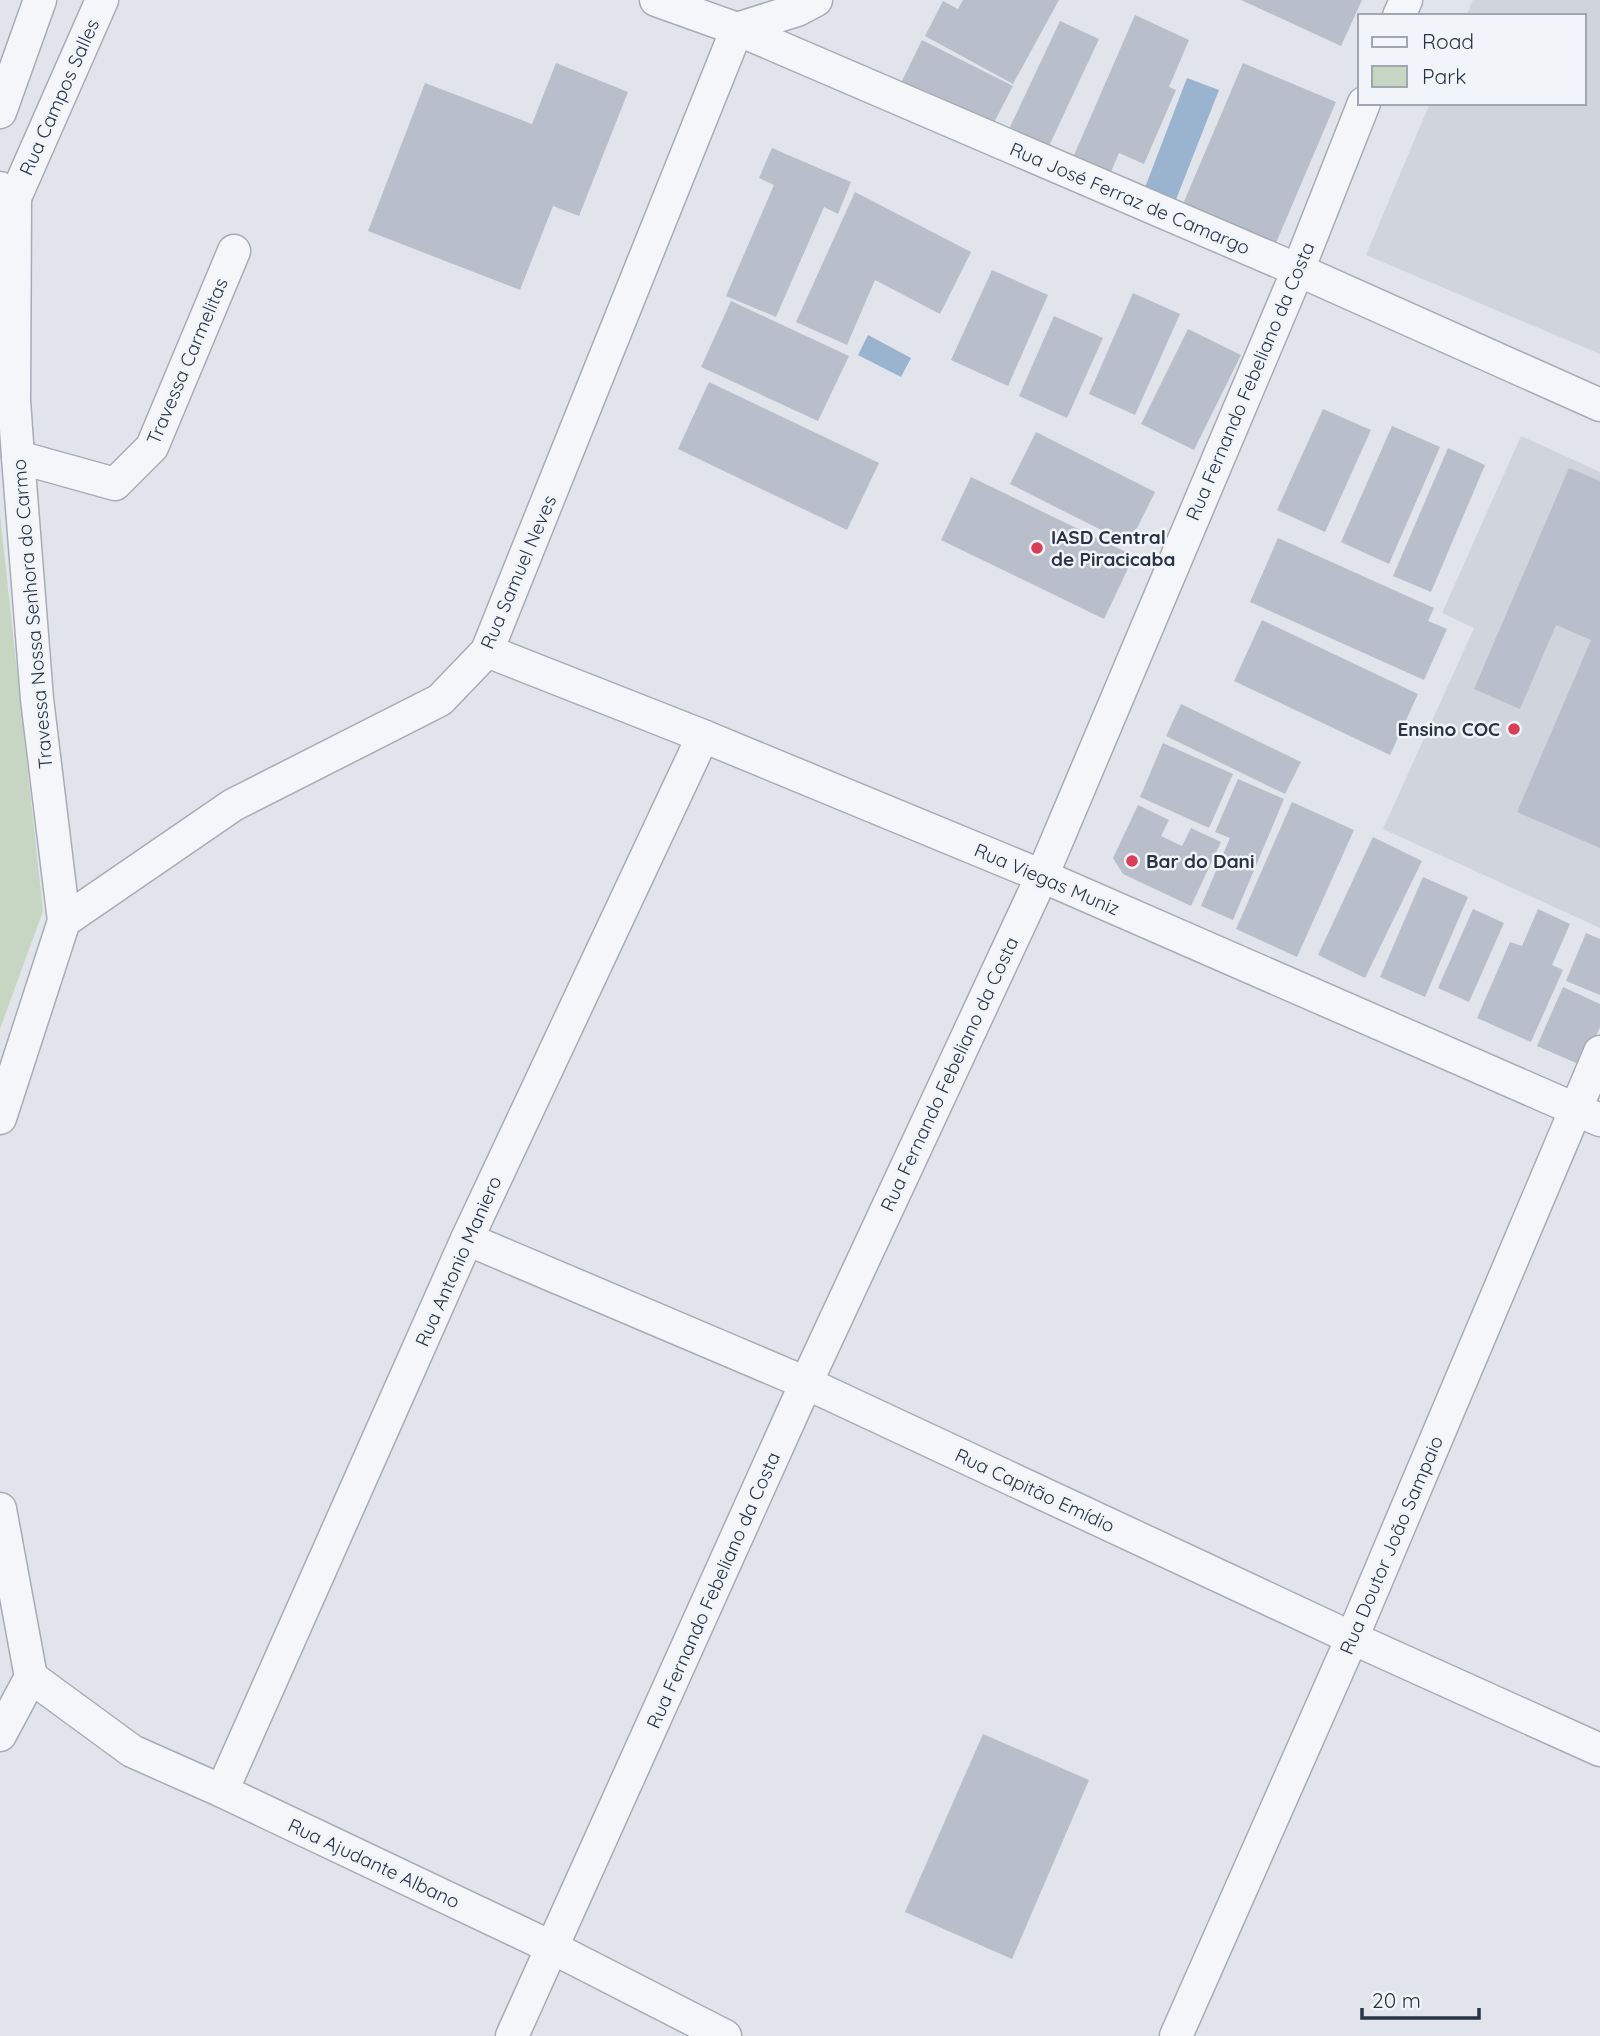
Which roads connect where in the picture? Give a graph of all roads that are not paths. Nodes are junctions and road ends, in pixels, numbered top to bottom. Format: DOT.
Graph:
graph roads {
  1 [pos="40,0"];
  2 [pos="102,0"];
  3 [pos="656,0"];
  4 [pos="816,0"];
  5 [pos="737,29"];
  6 [pos="1363,105"];
  7 [pos="0,113"];
  8 [pos="7,193"];
  9 [pos="0,232"];
  10 [pos="234,251"];
  11 [pos="1298,270"];
  12 [pos="1600,405"];
  13 [pos="18,457"];
  14 [pos="487,651"];
  15 [pos="703,736"];
  16 [pos="1042,876"];
  17 [pos="64,922"];
  18 [pos="1600,1052"];
  19 [pos="1588,1115"];
  20 [pos="0,1118"];
  21 [pos="467,1239"];
  22 [pos="806,1383"];
  23 [pos="0,1509"];
  24 [pos="1352,1638"];
  25 [pos="31,1677"];
  26 [pos="0,1735"];
  27 [pos="1600,1750"];
  28 [pos="222,1791"];
  29 [pos="553,1948"];
  30 [pos="512,2036"];
  31 [pos="725,2036"];
  32 [pos="1176,2036"];
  1 -- 7 [label="street"];
  2 -- 8 [label="street, Rua Campos Salles"];
  3 -- 5 [label="street, Rua José Ferraz de Camargo"];
  4 -- 5 [label="street"];
  5 -- 11 [label="street, Rua José Ferraz de Camargo"];
  5 -- 14 [label="street, Rua Samuel Neves"];
  6 -- 11 [label="street, Rua Fernando Febeliano da Costa"];
  8 -- 9 [label="street, Rua Campos Salles"];
  8 -- 13 [label="street, Travessa Nossa Senhora do Carmo"];
  10 -- 13 [label="street, Travessa Carmelitas"];
  11 -- 12 [label="street, Rua José Ferraz de Camargo"];
  11 -- 16 [label="street, Rua Fernando Febeliano da Costa"];
  13 -- 17 [label="street, Travessa Nossa Senhora do Carmo"];
  14 -- 15 [label="street, Rua Viegas Muniz"];
  14 -- 17 [label="street, Rua Samuel Neves"];
  15 -- 16 [label="street, Rua Viegas Muniz"];
  15 -- 21 [label="street, Rua Antonio Maniero"];
  16 -- 19 [label="street, Rua Viegas Muniz"];
  16 -- 22 [label="street, Rua Fernando Febeliano da Costa"];
  17 -- 20 [label="street"];
  18 -- 19 [label="street, Rua Doutor João Sampaio"];
  19 -- 24 [label="street, Rua Doutor João Sampaio"];
  21 -- 22 [label="street, Rua Capitão Emídio"];
  21 -- 28 [label="street, Rua Antonio Maniero"];
  22 -- 24 [label="street, Rua Capitão Emídio"];
  22 -- 29 [label="street, Rua Fernando Febeliano da Costa"];
  23 -- 25 [label="street"];
  24 -- 27 [label="street, Rua Capitão Emídio"];
  24 -- 32 [label="street, Rua Doutor João Sampaio"];
  25 -- 26 [label="street"];
  25 -- 28 [label="street, Rua Ajudante Albano"];
  28 -- 29 [label="street, Rua Ajudante Albano"];
  29 -- 30 [label="street, Rua Fernando Febeliano da Costa"];
  29 -- 31 [label="street, Rua Ajudante Albano"];
}
